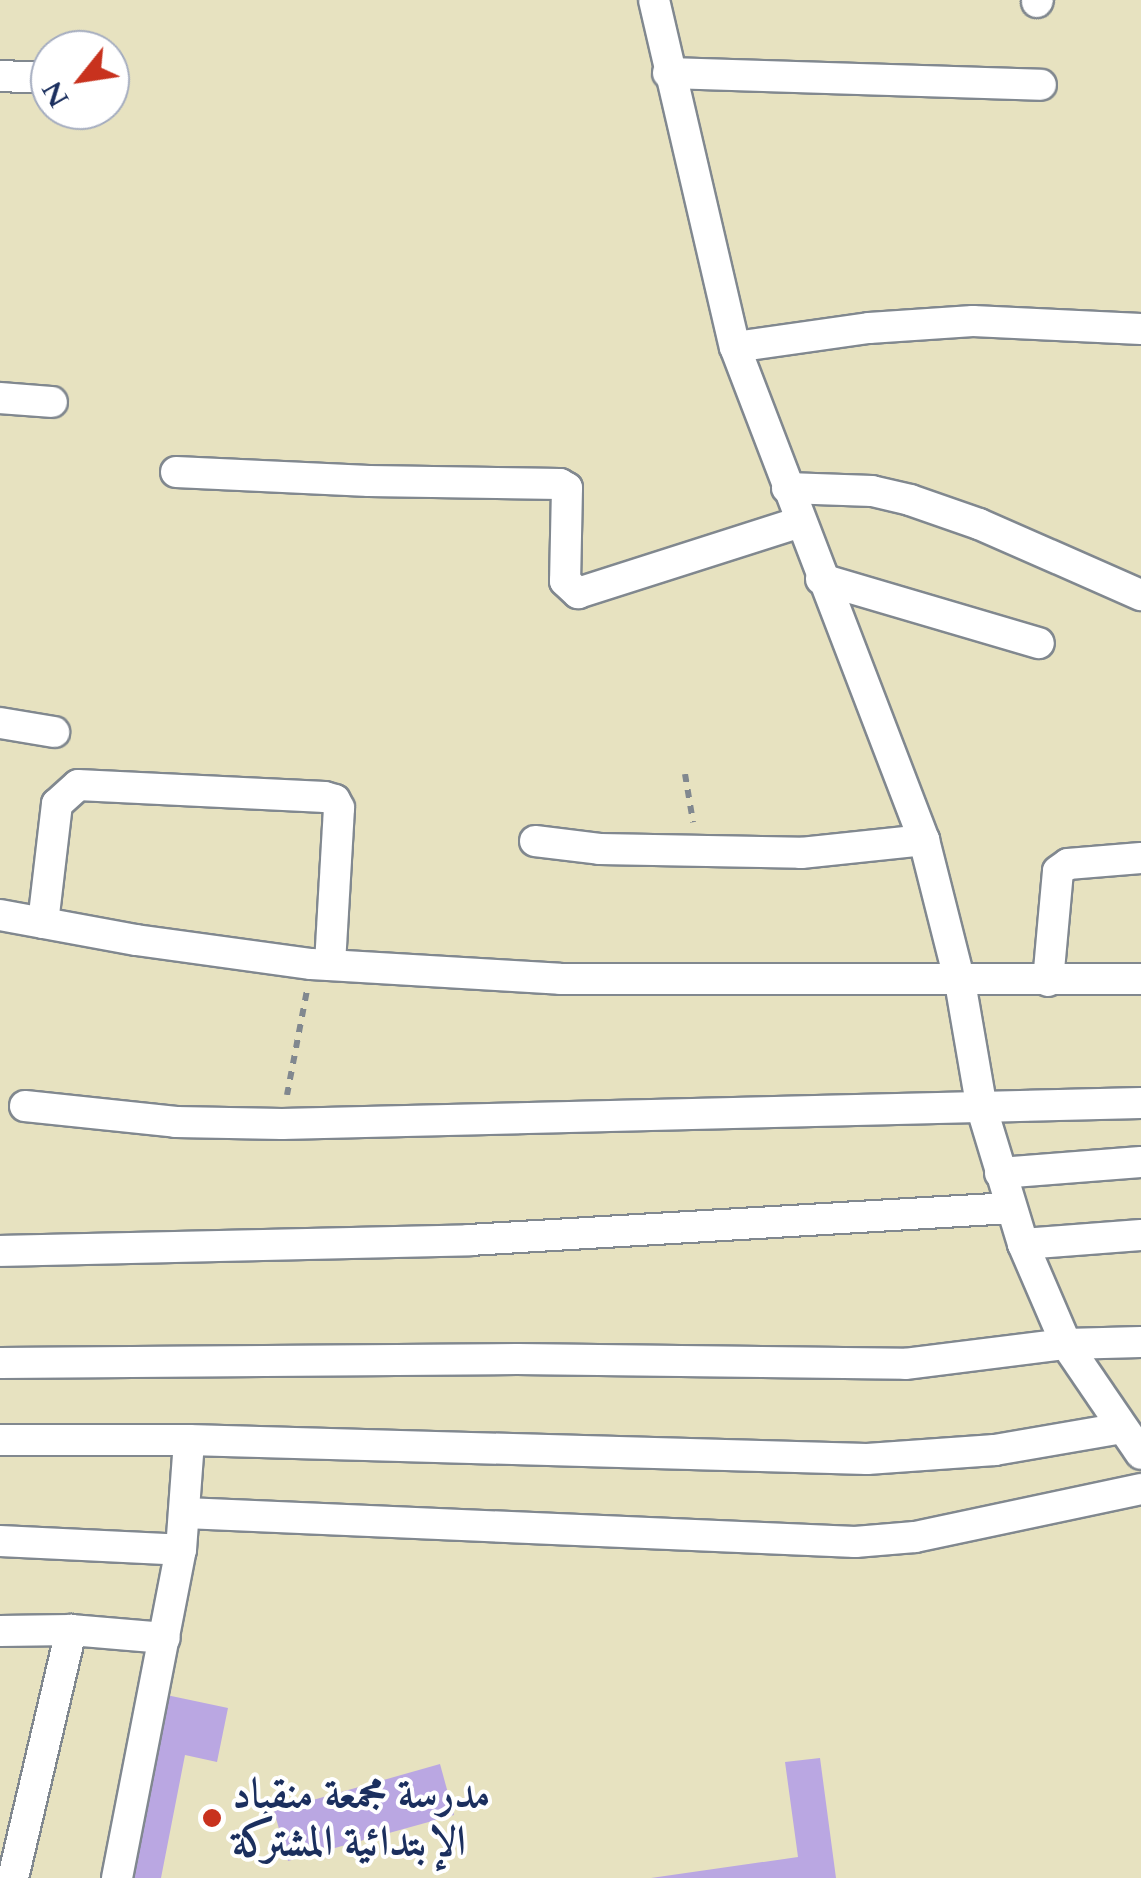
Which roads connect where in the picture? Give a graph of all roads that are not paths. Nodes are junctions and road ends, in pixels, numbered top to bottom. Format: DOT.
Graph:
graph roads {
  1 [pos="654,0"];
  2 [pos="668,73"];
  3 [pos="0,76"];
  4 [pos="30,77"];
  5 [pos="1041,85"];
  6 [pos="1141,329"];
  7 [pos="735,347"];
  8 [pos="0,398"];
  9 [pos="52,402"];
  10 [pos="176,472"];
  11 [pos="787,488"];
  12 [pos="800,522"];
  13 [pos="821,579"];
  14 [pos="1141,595"];
  15 [pos="1039,643"];
  16 [pos="0,723"];
  17 [pos="54,732"];
  18 [pos="924,840"];
  19 [pos="535,841"];
  20 [pos="1141,858"];
  21 [pos="0,915"];
  22 [pos="43,923"];
  23 [pos="321,964"];
  24 [pos="1141,979"];
  25 [pos="1048,981"];
  26 [pos="960,982"];
  27 [pos="1141,1103"];
  28 [pos="26,1106"];
  29 [pos="982,1109"];
  30 [pos="1141,1162"];
  31 [pos="1000,1173"];
  32 [pos="1011,1208"];
  33 [pos="1141,1236"];
  34 [pos="1023,1244"];
  35 [pos="0,1250"];
  36 [pos="1141,1342"];
  37 [pos="1066,1344"];
  38 [pos="0,1364"];
  39 [pos="1122,1428"];
  40 [pos="0,1440"];
  41 [pos="190,1440"];
  42 [pos="1141,1454"];
  43 [pos="1141,1489"];
  44 [pos="185,1513"];
  45 [pos="0,1541"];
  46 [pos="181,1550"];
  47 [pos="71,1630"];
  48 [pos="0,1631"];
  49 [pos="165,1638"];
  50 [pos="14,1878"];
  51 [pos="117,1878"];
  1 -- 2 [label="street"];
  2 -- 5 [label="street"];
  2 -- 7 [label="street"];
  3 -- 4 [label="street"];
  6 -- 7 [label="street"];
  7 -- 11 [label="street"];
  8 -- 9 [label="street"];
  10 -- 12 [label="street"];
  11 -- 12 [label="street"];
  11 -- 14 [label="street"];
  12 -- 13 [label="street"];
  13 -- 15 [label="street"];
  13 -- 18 [label="street"];
  16 -- 17 [label="street"];
  18 -- 19 [label="street"];
  18 -- 26 [label="street"];
  20 -- 25 [label="street"];
  21 -- 22 [label="street"];
  22 -- 23 [label="street"];
  22 -- 23 [label="street"];
  23 -- 26 [label="street"];
  24 -- 25 [label="street"];
  25 -- 26 [label="street"];
  26 -- 29 [label="street"];
  27 -- 29 [label="street"];
  28 -- 29 [label="street"];
  29 -- 31 [label="street"];
  30 -- 31 [label="street"];
  31 -- 32 [label="street"];
  32 -- 34 [label="street"];
  32 -- 35 [label="street"];
  33 -- 34 [label="street"];
  34 -- 37 [label="street"];
  36 -- 37 [label="street"];
  37 -- 38 [label="street"];
  37 -- 39 [label="street"];
  39 -- 41 [label="street"];
  39 -- 42 [label="street"];
  40 -- 41 [label="street"];
  41 -- 44 [label="street"];
  43 -- 44 [label="street"];
  44 -- 46 [label="street"];
  45 -- 46 [label="street"];
  46 -- 49 [label="street"];
  47 -- 48 [label="street"];
  47 -- 49 [label="street"];
  47 -- 50 [label="street"];
  49 -- 51 [label="street"];
}
